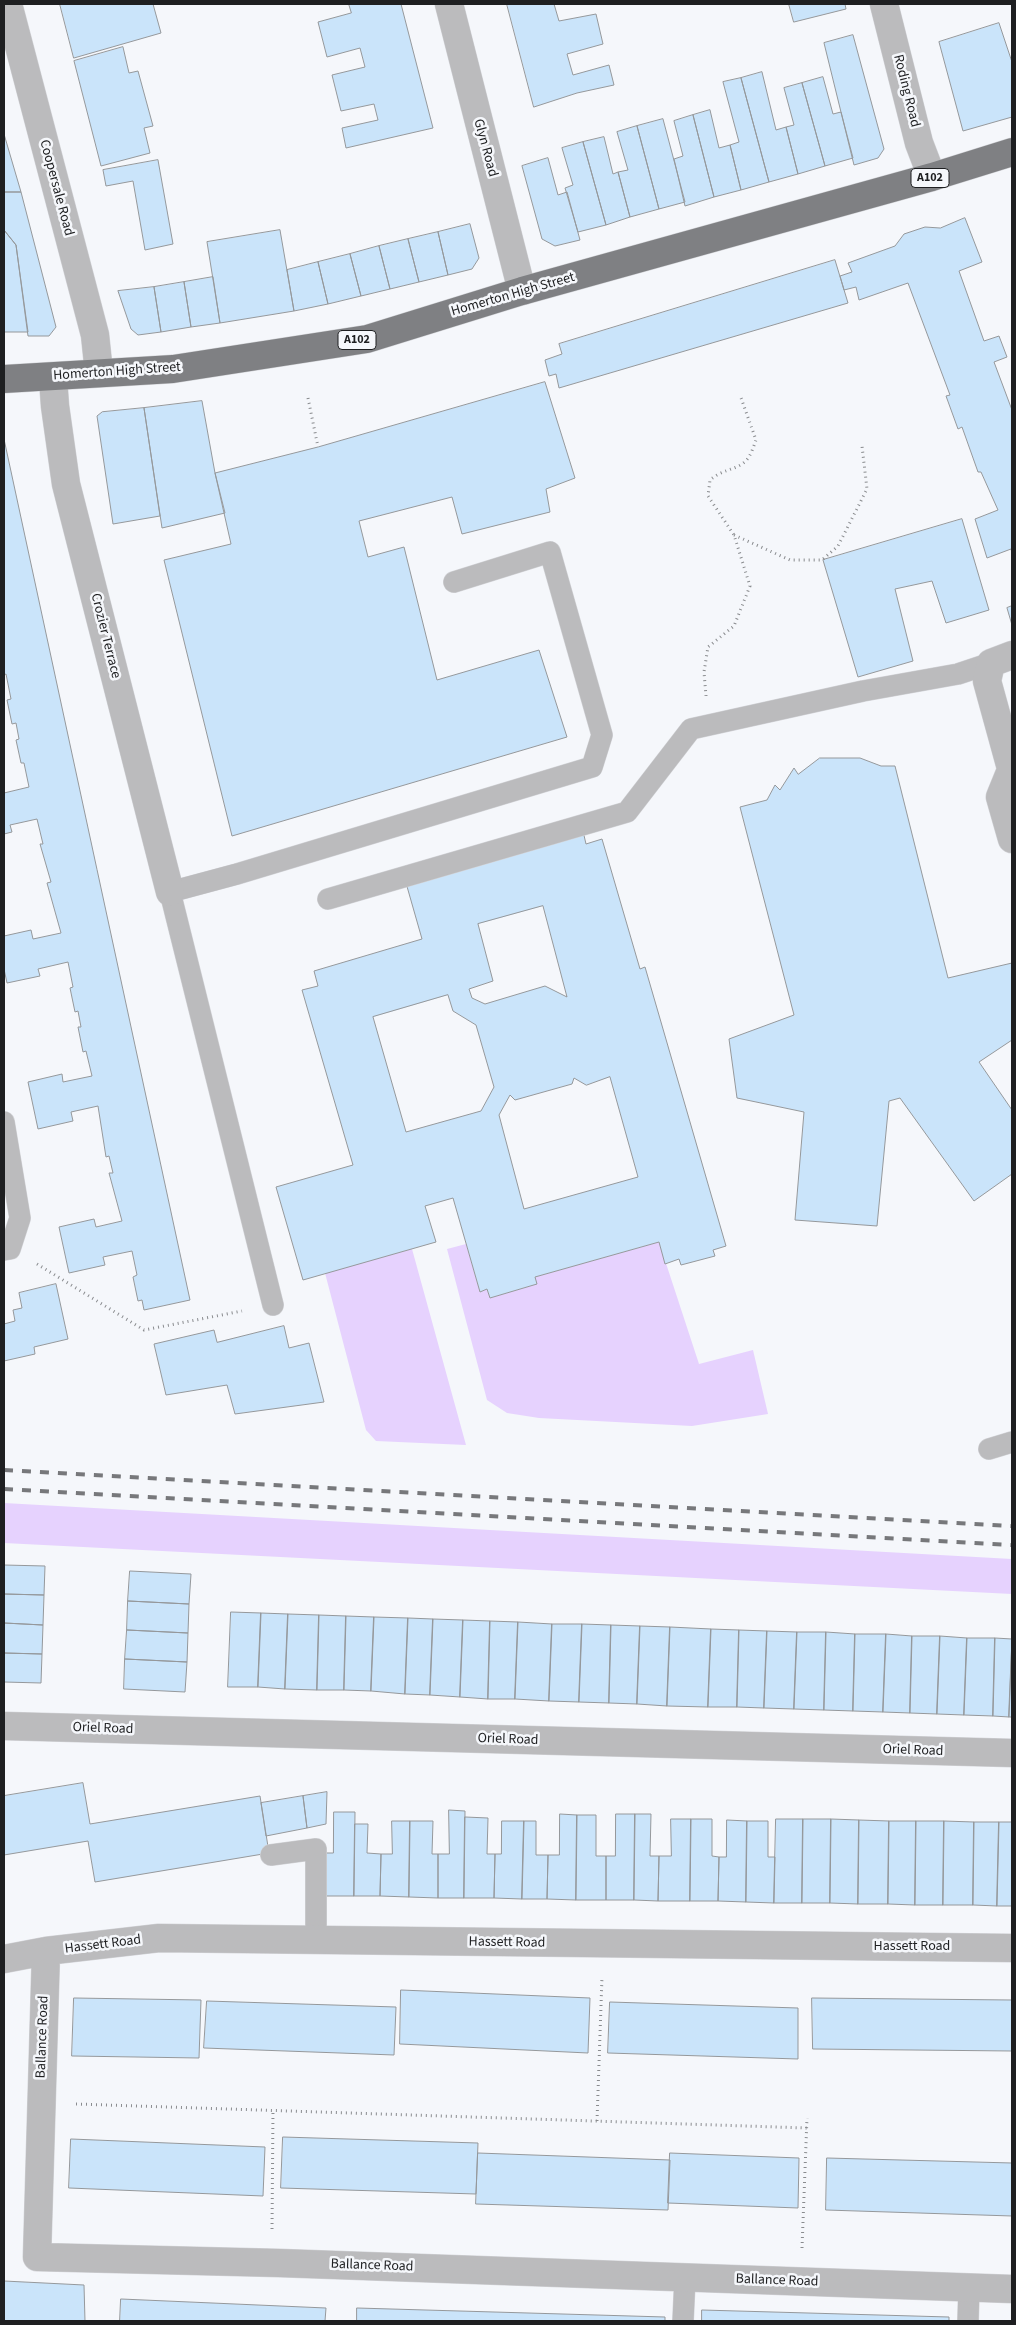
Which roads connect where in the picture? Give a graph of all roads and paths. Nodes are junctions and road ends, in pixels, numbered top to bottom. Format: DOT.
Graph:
graph roads {
  1 [pos="8,4"];
  2 [pos="449,4"];
  3 [pos="884,4"];
  4 [pos="1012,152"];
  5 [pos="932,178"];
  6 [pos="522,291"];
  7 [pos="99,373"];
  8 [pos="53,378"];
  9 [pos="4,379"];
  10 [pos="740,395"];
  11 [pos="308,398"];
  12 [pos="318,446"];
  13 [pos="862,446"];
  14 [pos="734,535"];
  15 [pos="454,582"];
  16 [pos="997,666"];
  17 [pos="707,726"];
  18 [pos="1011,771"];
  19 [pos="1012,839"];
  20 [pos="170,892"];
  21 [pos="328,899"];
  22 [pos="4,1122"];
  23 [pos="7,1249"];
  24 [pos="273,1305"];
  25 [pos="1012,1442"];
  26 [pos="989,1449"];
  27 [pos="4,1726"];
  28 [pos="1012,1754"];
  29 [pos="271,1855"];
  30 [pos="316,1940"];
  31 [pos="604,1945"];
  32 [pos="1012,1948"];
  33 [pos="46,1951"];
  34 [pos="4,1959"];
  35 [pos="41,2102"];
  36 [pos="273,2110"];
  37 [pos="807,2118"];
  38 [pos="597,2121"];
  39 [pos="807,2128"];
  40 [pos="271,2263"];
  41 [pos="685,2278"];
  42 [pos="801,2282"];
  43 [pos="969,2287"];
  44 [pos="1012,2289"];
  45 [pos="683,2321"];
  46 [pos="968,2321"];
  1 -- 7 [label="street, Coopersale Road"];
  2 -- 6 [label="street, Glyn Road"];
  3 -- 5 [label="street, Roding Road"];
  4 -- 5 [label="highway, Homerton High Street / A102"];
  5 -- 6 [label="highway, Homerton High Street / A102"];
  6 -- 7 [label="highway, Homerton High Street / A102"];
  7 -- 8 [label="highway, Homerton High Street / A102"];
  8 -- 9 [label="highway, Homerton High Street / A102"];
  8 -- 20 [label="street, Crozier Terrace"];
  10 -- 14 [label="path"];
  11 -- 12 [label="path"];
  13 -- 14 [label="path"];
  14 -- 17 [label="path"];
  15 -- 20 [label="lane"];
  16 -- 17 [label="lane"];
  16 -- 18 [label="street"];
  17 -- 21 [label="lane"];
  18 -- 19 [label="street"];
  20 -- 24 [label="lane"];
  22 -- 23 [label="lane"];
  23 -- 24 [label="path"];
  25 -- 26 [label="lane"];
  27 -- 28 [label="street, Oriel Road"];
  29 -- 30 [label="lane"];
  30 -- 31 [label="street, Hassett Road"];
  30 -- 33 [label="street, Hassett Road"];
  31 -- 32 [label="street, Hassett Road"];
  31 -- 38 [label="path"];
  33 -- 34 [label="street, Hassett Road"];
  33 -- 35 [label="street, Ballance Road"];
  35 -- 36 [label="path"];
  35 -- 40 [label="street, Ballance Road"];
  36 -- 38 [label="path"];
  36 -- 40 [label="path"];
  37 -- 39 [label="path"];
  38 -- 39 [label="path"];
  39 -- 42 [label="path"];
  40 -- 41 [label="street, Ballance Road"];
  41 -- 42 [label="street, Ballance Road"];
  41 -- 45 [label="lane"];
  42 -- 43 [label="street, Ballance Road"];
  43 -- 44 [label="street, Ballance Road"];
  43 -- 46 [label="lane"];
}
